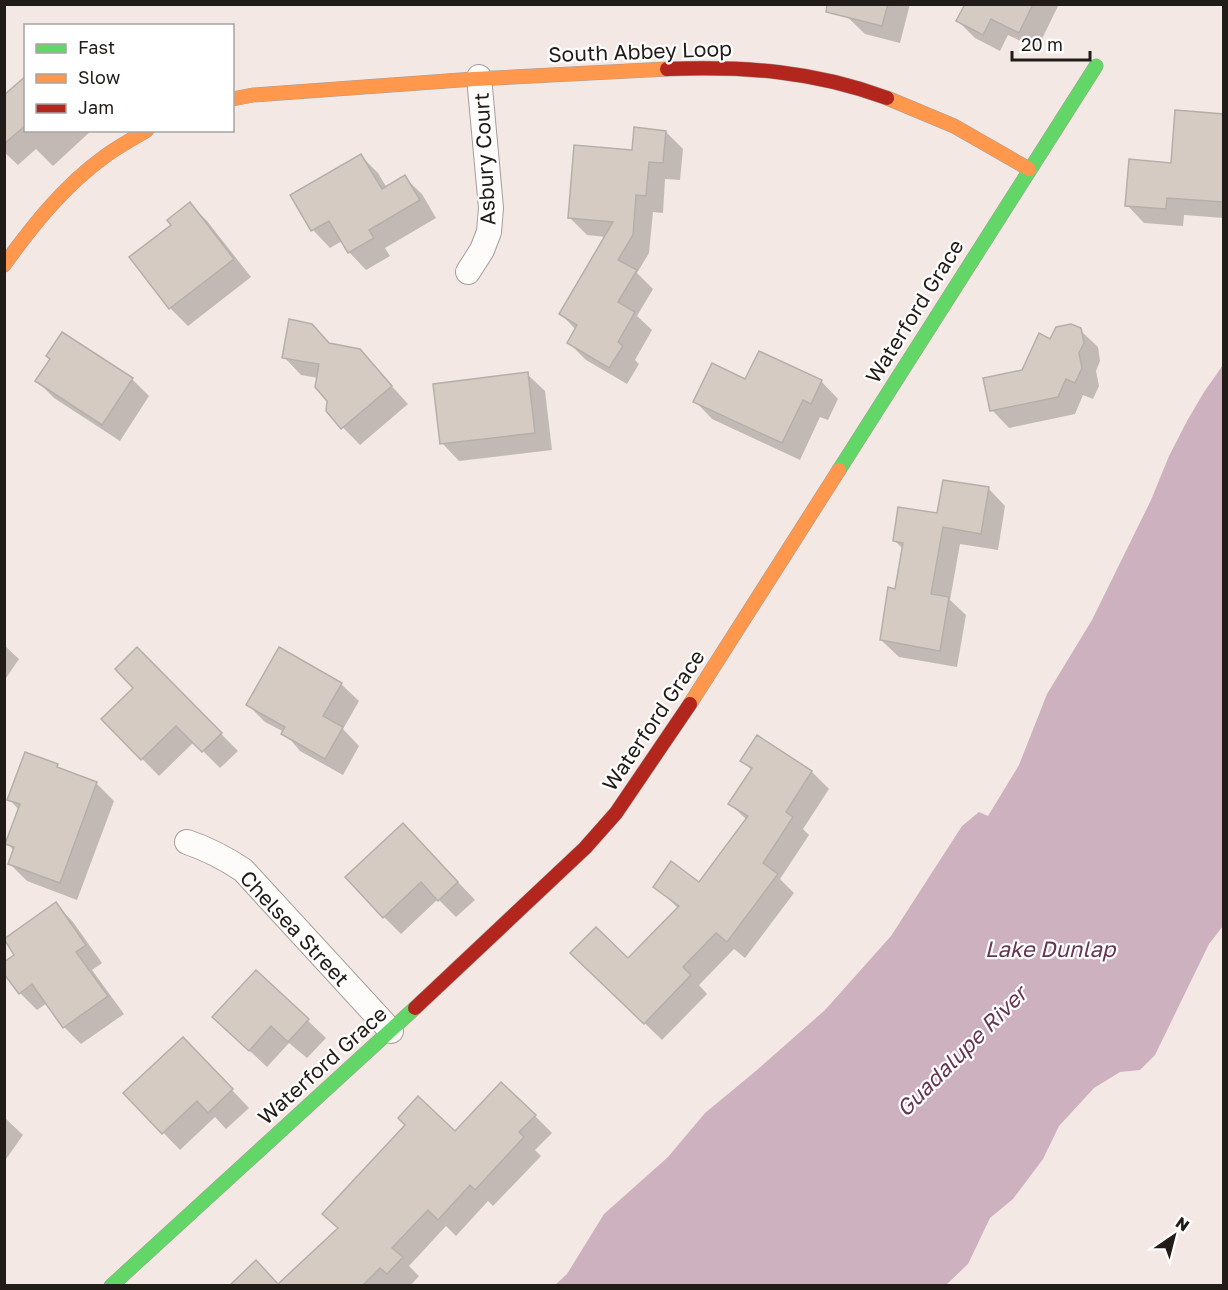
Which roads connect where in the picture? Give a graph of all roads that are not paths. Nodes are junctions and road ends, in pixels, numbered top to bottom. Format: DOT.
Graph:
graph roads {
  1 [pos="1096,66"];
  2 [pos="479,77"];
  3 [pos="234,99"];
  4 [pos="144,132"];
  5 [pos="1029,169"];
  6 [pos="4,265"];
  7 [pos="468,272"];
  8 [pos="187,842"];
  9 [pos="391,1031"];
  10 [pos="111,1286"];
  1 -- 5 [label="street, Waterford Grace"];
  2 -- 3 [label="street, South Abbey Loop"];
  2 -- 5 [label="street, South Abbey Loop"];
  2 -- 7 [label="street, Asbury Court"];
  4 -- 6 [label="street"];
  5 -- 9 [label="street, Waterford Grace"];
  8 -- 9 [label="street, Chelsea Street"];
  9 -- 10 [label="street, Waterford Grace"];
}
